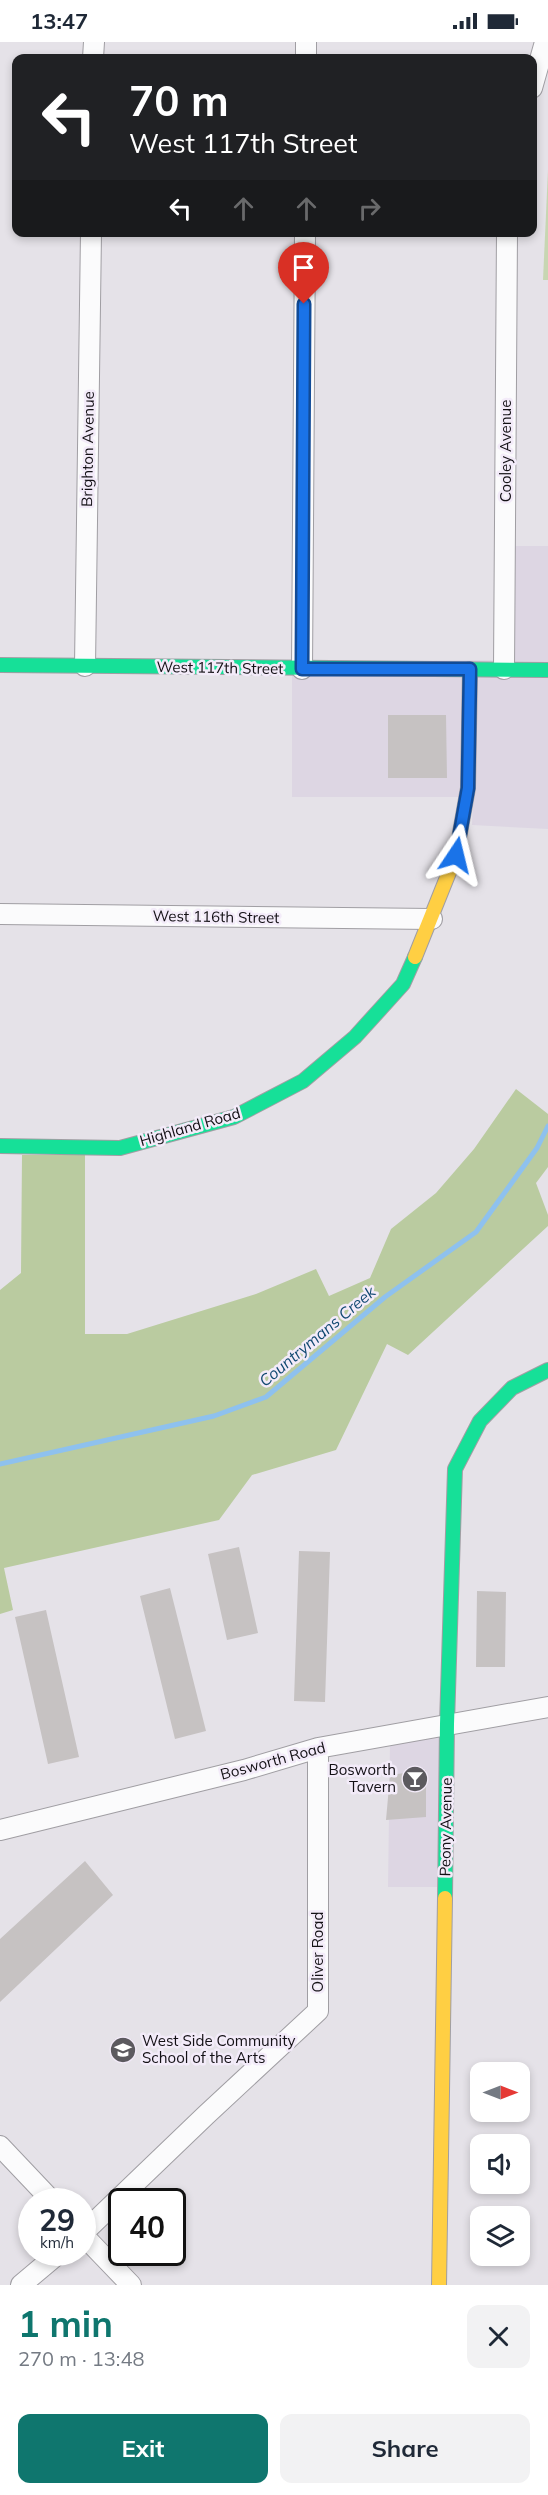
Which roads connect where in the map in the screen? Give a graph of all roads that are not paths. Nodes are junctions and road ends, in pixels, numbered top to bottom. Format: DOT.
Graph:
graph roads {
  1 [pos="545,42"];
  2 [pos="537,70"];
  3 [pos="91,237"];
  4 [pos="304,237"];
  5 [pos="507,237"];
  6 [pos="0,665"];
  7 [pos="85,666"];
  8 [pos="302,669"];
  9 [pos="470,669"];
  10 [pos="504,669"];
  11 [pos="548,669"];
  12 [pos="0,914"];
  13 [pos="432,919"];
  14 [pos="0,1146"];
  15 [pos="548,1370"];
  16 [pos="548,1707"];
  17 [pos="447,1724"];
  18 [pos="318,1748"];
  19 [pos="0,1830"];
  20 [pos="0,2146"];
  21 [pos="40,2188"];
  22 [pos="96,2221"];
  23 [pos="96,2249"];
  24 [pos="44,2266"];
  25 [pos="51,2266"];
  26 [pos="21,2285"];
  27 [pos="46,2285"];
  28 [pos="131,2285"];
  29 [pos="439,2285"];
  1 -- 2 [label="street"];
  3 -- 7 [label="street, Brighton Avenue"];
  4 -- 8 [label="street"];
  5 -- 10 [label="street, Cooley Avenue"];
  6 -- 7 [label="street, West 117th Street"];
  7 -- 8 [label="street, West 117th Street"];
  8 -- 9 [label="street, West 117th Street"];
  9 -- 10 [label="street, West 117th Street"];
  9 -- 13 [label="street, Highland Road"];
  10 -- 11 [label="street, West 117th Street"];
  12 -- 13 [label="street, West 116th Street"];
  13 -- 14 [label="street, Highland Road"];
  15 -- 17 [label="street, Peony Avenue"];
  16 -- 17 [label="street, Bosworth Road"];
  17 -- 18 [label="street, Bosworth Road"];
  17 -- 29 [label="street, Peony Avenue"];
  18 -- 19 [label="street, Bosworth Road"];
  18 -- 22 [label="street, Oliver Road"];
  20 -- 21 [label="street"];
  23 -- 28 [label="street"];
  24 -- 26 [label="street"];
  25 -- 27 [label="street"];
}
